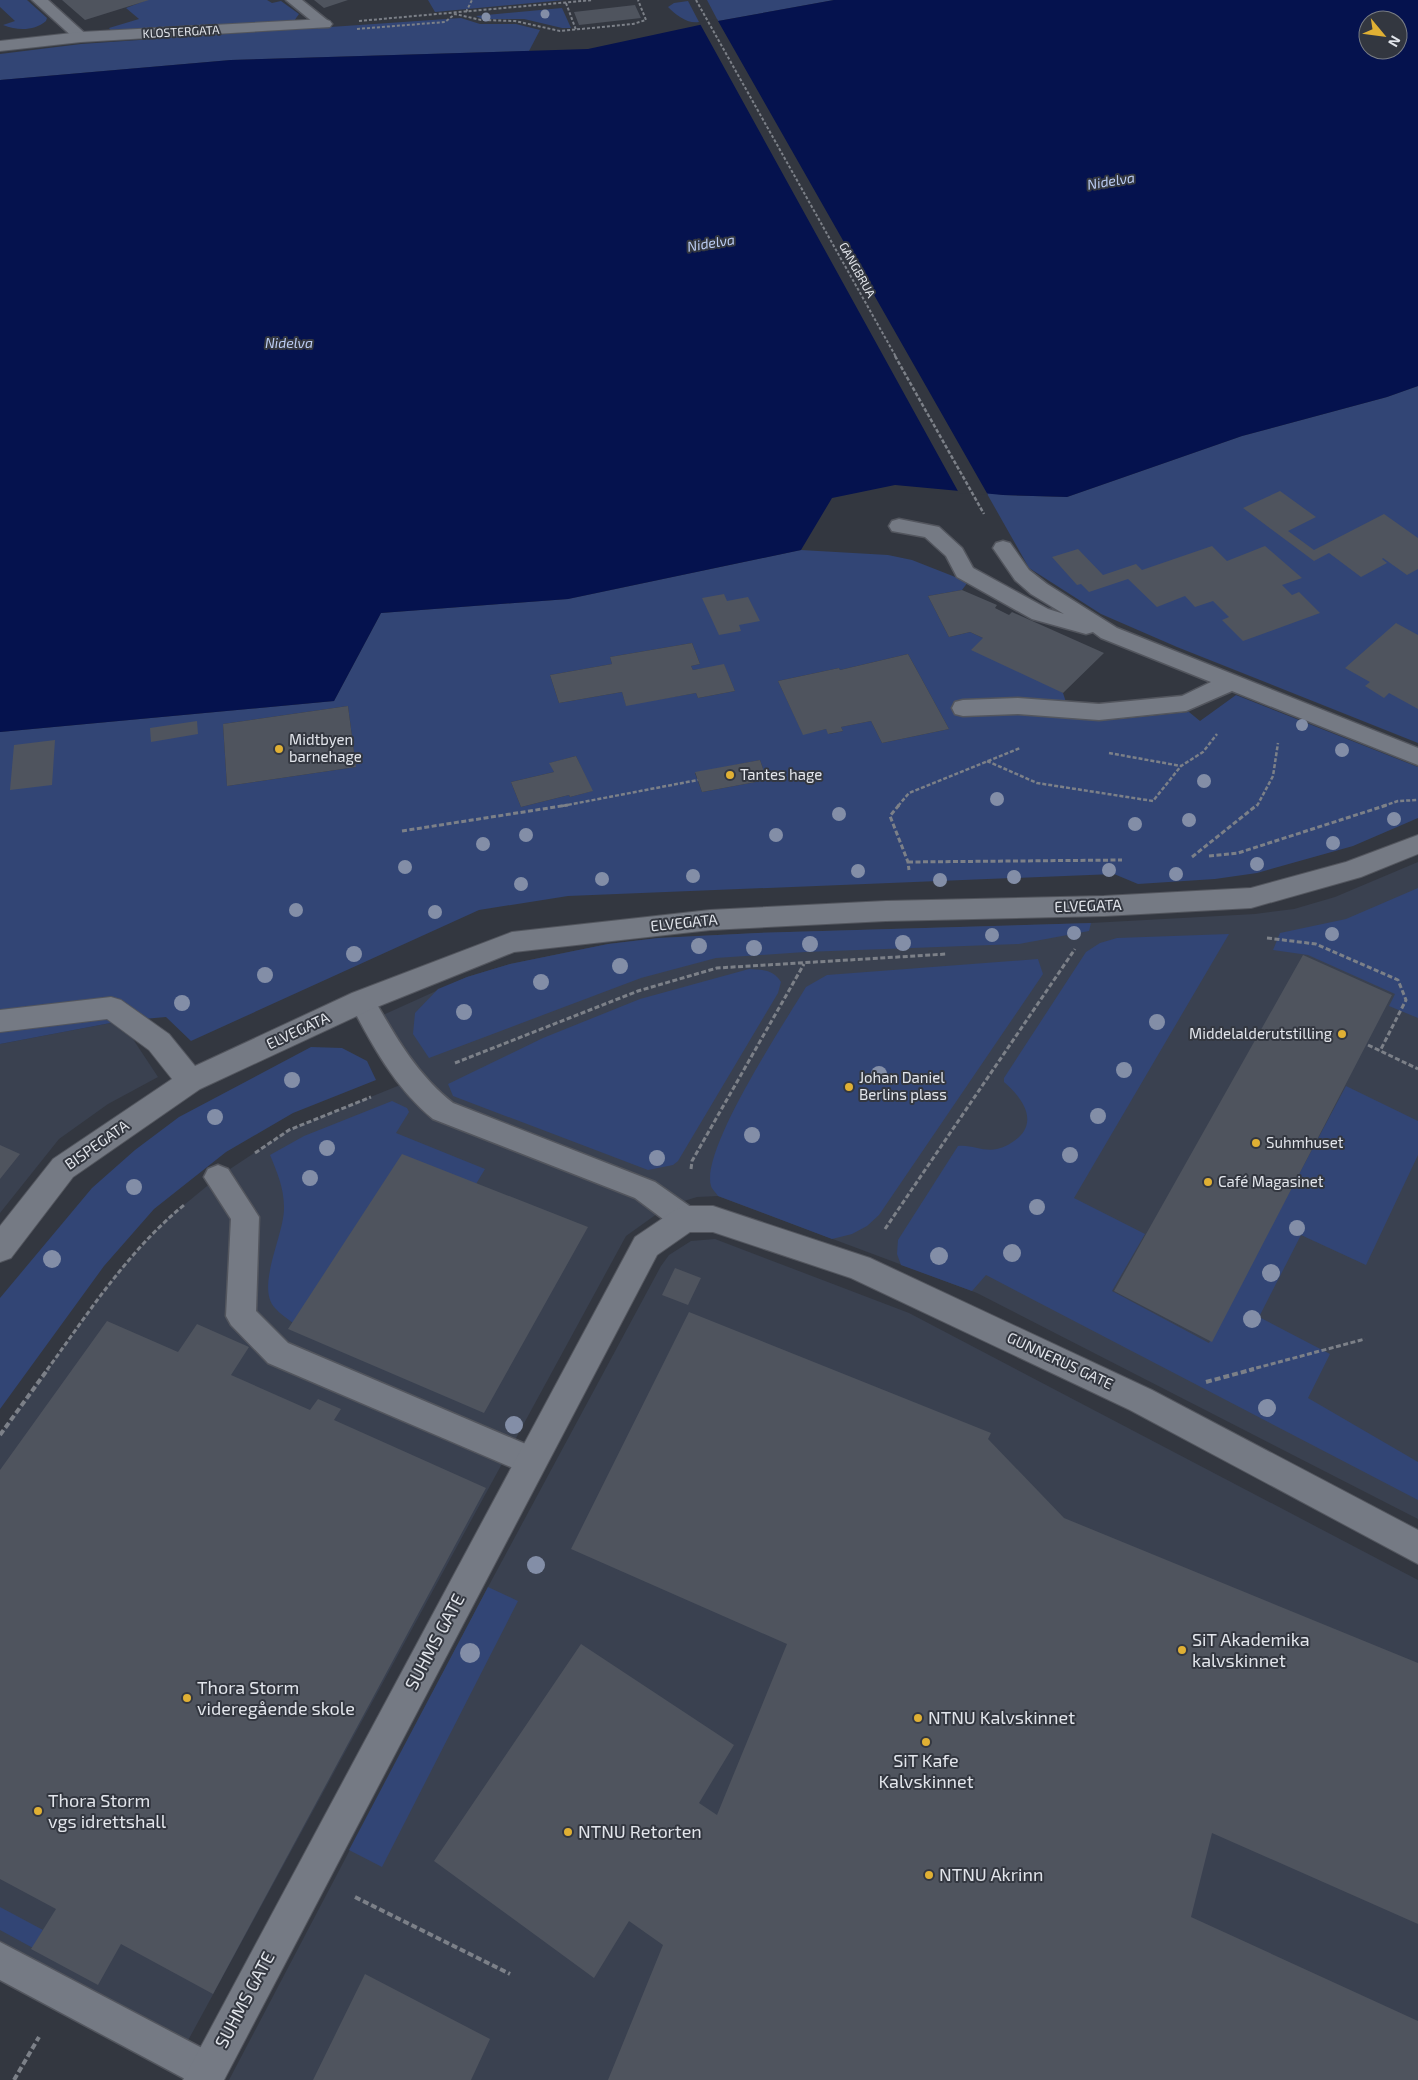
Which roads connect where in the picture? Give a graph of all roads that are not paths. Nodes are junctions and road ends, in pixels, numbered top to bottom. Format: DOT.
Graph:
graph roads {
  1 [pos="39,0"];
  2 [pos="293,0"];
  3 [pos="324,24"];
  4 [pos="81,38"];
  5 [pos="0,46"];
  6 [pos="898,526"];
  7 [pos="1003,548"];
  8 [pos="1108,633"];
  9 [pos="1239,685"];
  10 [pos="963,708"];
  11 [pos="1418,757"];
  12 [pos="1418,844"];
  13 [pos="362,1001"];
  14 [pos="0,1021"];
  15 [pos="190,1081"];
  16 [pos="218,1177"];
  17 [pos="685,1219"];
  18 [pos="0,1249"];
  19 [pos="531,1461"];
  20 [pos="1418,1548"];
  21 [pos="0,1960"];
  22 [pos="205,2076"];
  1 -- 4 [label="lane"];
  2 -- 3 [label="lane"];
  3 -- 4 [label="street, KLOSTERGATA"];
  4 -- 5 [label="street, KLOSTERGATA"];
  6 -- 8 [label="lane"];
  7 -- 8 [label="lane"];
  8 -- 9 [label="lane"];
  9 -- 10 [label="lane"];
  9 -- 11 [label="lane"];
  12 -- 13 [label="street, ELVEGATA"];
  13 -- 15 [label="street, ELVEGATA"];
  13 -- 17 [label="lane"];
  14 -- 15 [label="street"];
  15 -- 18 [label="street, BISPEGATA"];
  16 -- 19 [label="lane"];
  17 -- 19 [label="street, SUHMS GATE"];
  17 -- 20 [label="street, GUNNERUS GATE"];
  19 -- 22 [label="street, SUHMS GATE"];
  21 -- 22 [label="lane"];
}
